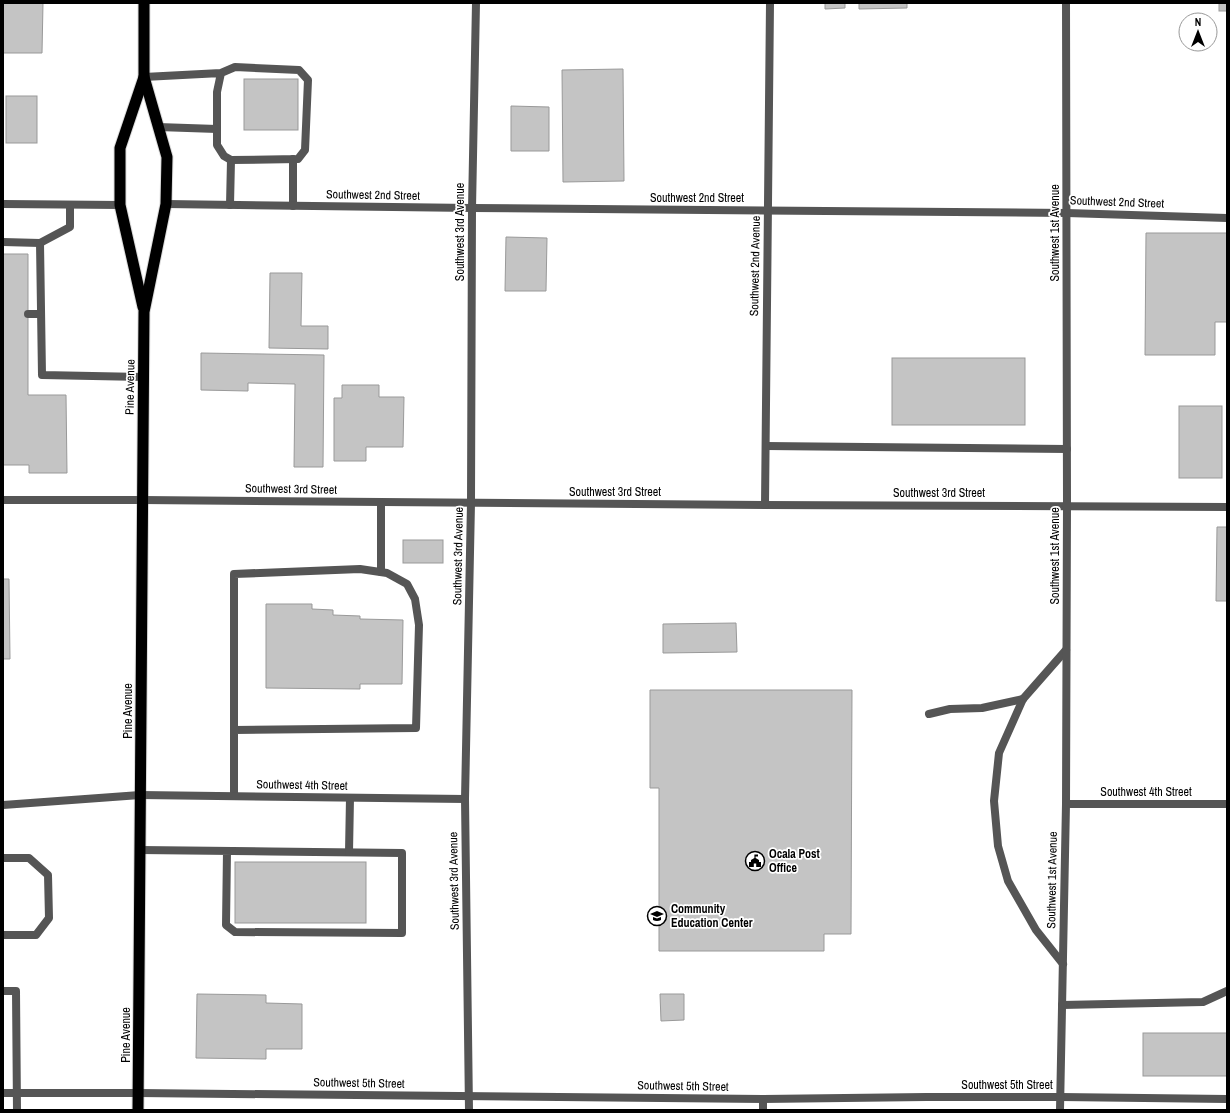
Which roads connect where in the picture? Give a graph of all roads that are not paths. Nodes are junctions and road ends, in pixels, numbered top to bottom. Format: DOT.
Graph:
graph roads {
  1 [pos="144,3"];
  2 [pos="476,3"];
  3 [pos="770,3"];
  4 [pos="1066,3"];
  5 [pos="221,73"];
  6 [pos="144,77"];
  7 [pos="158,127"];
  8 [pos="218,128"];
  9 [pos="293,159"];
  10 [pos="231,160"];
  11 [pos="3,204"];
  12 [pos="166,204"];
  13 [pos="70,205"];
  14 [pos="120,205"];
  15 [pos="230,205"];
  16 [pos="293,206"];
  17 [pos="472,208"];
  18 [pos="768,210"];
  19 [pos="1067,213"];
  20 [pos="1227,218"];
  21 [pos="3,242"];
  22 [pos="40,243"];
  23 [pos="144,312"];
  24 [pos="28,314"];
  25 [pos="40,314"];
  26 [pos="143,378"];
  27 [pos="766,446"];
  28 [pos="1067,449"];
  29 [pos="3,500"];
  30 [pos="142,500"];
  31 [pos="381,502"];
  32 [pos="471,503"];
  33 [pos="765,505"];
  34 [pos="1067,505"];
  35 [pos="1227,507"];
  36 [pos="380,572"];
  37 [pos="1066,650"];
  38 [pos="1023,699"];
  39 [pos="929,714"];
  40 [pos="234,730"];
  41 [pos="140,795"];
  42 [pos="234,796"];
  43 [pos="350,798"];
  44 [pos="464,799"];
  45 [pos="1066,804"];
  46 [pos="1227,804"];
  47 [pos="3,805"];
  48 [pos="140,850"];
  49 [pos="227,851"];
  50 [pos="349,852"];
  51 [pos="3,858"];
  52 [pos="3,935"];
  53 [pos="1063,964"];
  54 [pos="3,991"];
  55 [pos="1227,991"];
  56 [pos="1062,1005"];
  57 [pos="3,1093"];
  58 [pos="17,1093"];
  59 [pos="138,1093"];
  60 [pos="469,1096"];
  61 [pos="1061,1097"];
  62 [pos="764,1099"];
  63 [pos="1227,1099"];
  64 [pos="17,1110"];
  65 [pos="138,1110"];
  66 [pos="469,1110"];
  67 [pos="764,1110"];
  68 [pos="1060,1110"];
  1 -- 6 [label="highway, Pine Avenue"];
  2 -- 17 [label="street, Southwest 3rd Avenue"];
  3 -- 18 [label="street, Southwest 2nd Avenue"];
  4 -- 19 [label="street, Southwest 1st Avenue"];
  5 -- 6 [label="street"];
  5 -- 8 [label="street"];
  5 -- 9 [label="street"];
  6 -- 7 [label="highway, Pine Avenue"];
  6 -- 14 [label="highway, Pine Avenue"];
  7 -- 8 [label="street"];
  7 -- 12 [label="highway, Pine Avenue"];
  8 -- 10 [label="street"];
  9 -- 10 [label="street"];
  9 -- 16 [label="street"];
  10 -- 15 [label="street"];
  11 -- 13 [label="street"];
  12 -- 15 [label="street, Southwest 2nd Street"];
  12 -- 23 [label="highway, Pine Avenue"];
  13 -- 14 [label="street"];
  13 -- 22 [label="street"];
  14 -- 23 [label="highway, Pine Avenue"];
  15 -- 16 [label="street, Southwest 2nd Street"];
  16 -- 17 [label="street, Southwest 2nd Street"];
  17 -- 18 [label="street, Southwest 2nd Street"];
  17 -- 32 [label="street, Southwest 3rd Avenue"];
  18 -- 19 [label="street, Southwest 2nd Street"];
  18 -- 27 [label="street, Southwest 2nd Avenue"];
  19 -- 20 [label="street, Southwest 2nd Street"];
  19 -- 28 [label="street, Southwest 1st Avenue"];
  21 -- 22 [label="street"];
  22 -- 25 [label="street"];
  23 -- 26 [label="highway, Pine Avenue"];
  24 -- 25 [label="street"];
  25 -- 26 [label="street"];
  26 -- 30 [label="highway, Pine Avenue"];
  27 -- 28 [label="street"];
  27 -- 33 [label="street, Southwest 2nd Avenue"];
  28 -- 34 [label="street, Southwest 1st Avenue"];
  29 -- 30 [label="street, Southwest 3rd Street"];
  30 -- 31 [label="street, Southwest 3rd Street"];
  30 -- 41 [label="highway, Pine Avenue"];
  31 -- 32 [label="street, Southwest 3rd Street"];
  31 -- 36 [label="street"];
  32 -- 33 [label="street, Southwest 3rd Street"];
  32 -- 44 [label="street, Southwest 3rd Avenue"];
  33 -- 34 [label="street, Southwest 3rd Street"];
  34 -- 35 [label="street, Southwest 3rd Street"];
  34 -- 37 [label="street, Southwest 1st Avenue"];
  36 -- 40 [label="street"];
  36 -- 40 [label="street"];
  37 -- 38 [label="street"];
  37 -- 45 [label="street, Southwest 1st Avenue"];
  38 -- 39 [label="street"];
  38 -- 53 [label="street"];
  40 -- 42 [label="street"];
  41 -- 42 [label="street, Southwest 4th Street"];
  41 -- 47 [label="street, Southwest 4th Street"];
  41 -- 48 [label="highway, Pine Avenue"];
  42 -- 43 [label="street, Southwest 4th Street"];
  43 -- 44 [label="street, Southwest 4th Street"];
  43 -- 50 [label="street"];
  44 -- 60 [label="street, Southwest 3rd Avenue"];
  45 -- 46 [label="street, Southwest 4th Street"];
  45 -- 53 [label="street, Southwest 1st Avenue"];
  48 -- 49 [label="street"];
  48 -- 59 [label="highway, Pine Avenue"];
  49 -- 50 [label="street"];
  49 -- 50 [label="street"];
  51 -- 52 [label="street"];
  53 -- 56 [label="street, Southwest 1st Avenue"];
  54 -- 58 [label="street"];
  55 -- 56 [label="street"];
  56 -- 61 [label="street, Southwest 1st Avenue"];
  57 -- 58 [label="street, Southwest 5th Street"];
  58 -- 59 [label="street, Southwest 5th Street"];
  58 -- 64 [label="street"];
  59 -- 60 [label="street, Southwest 5th Street"];
  59 -- 65 [label="highway, Pine Avenue"];
  60 -- 62 [label="street, Southwest 5th Street"];
  60 -- 66 [label="street, Southwest 3rd Avenue"];
  61 -- 62 [label="street, Southwest 5th Street"];
  61 -- 63 [label="street, Southwest 5th Street"];
  61 -- 68 [label="street, Southwest 1st Avenue"];
  62 -- 67 [label="street"];
}
